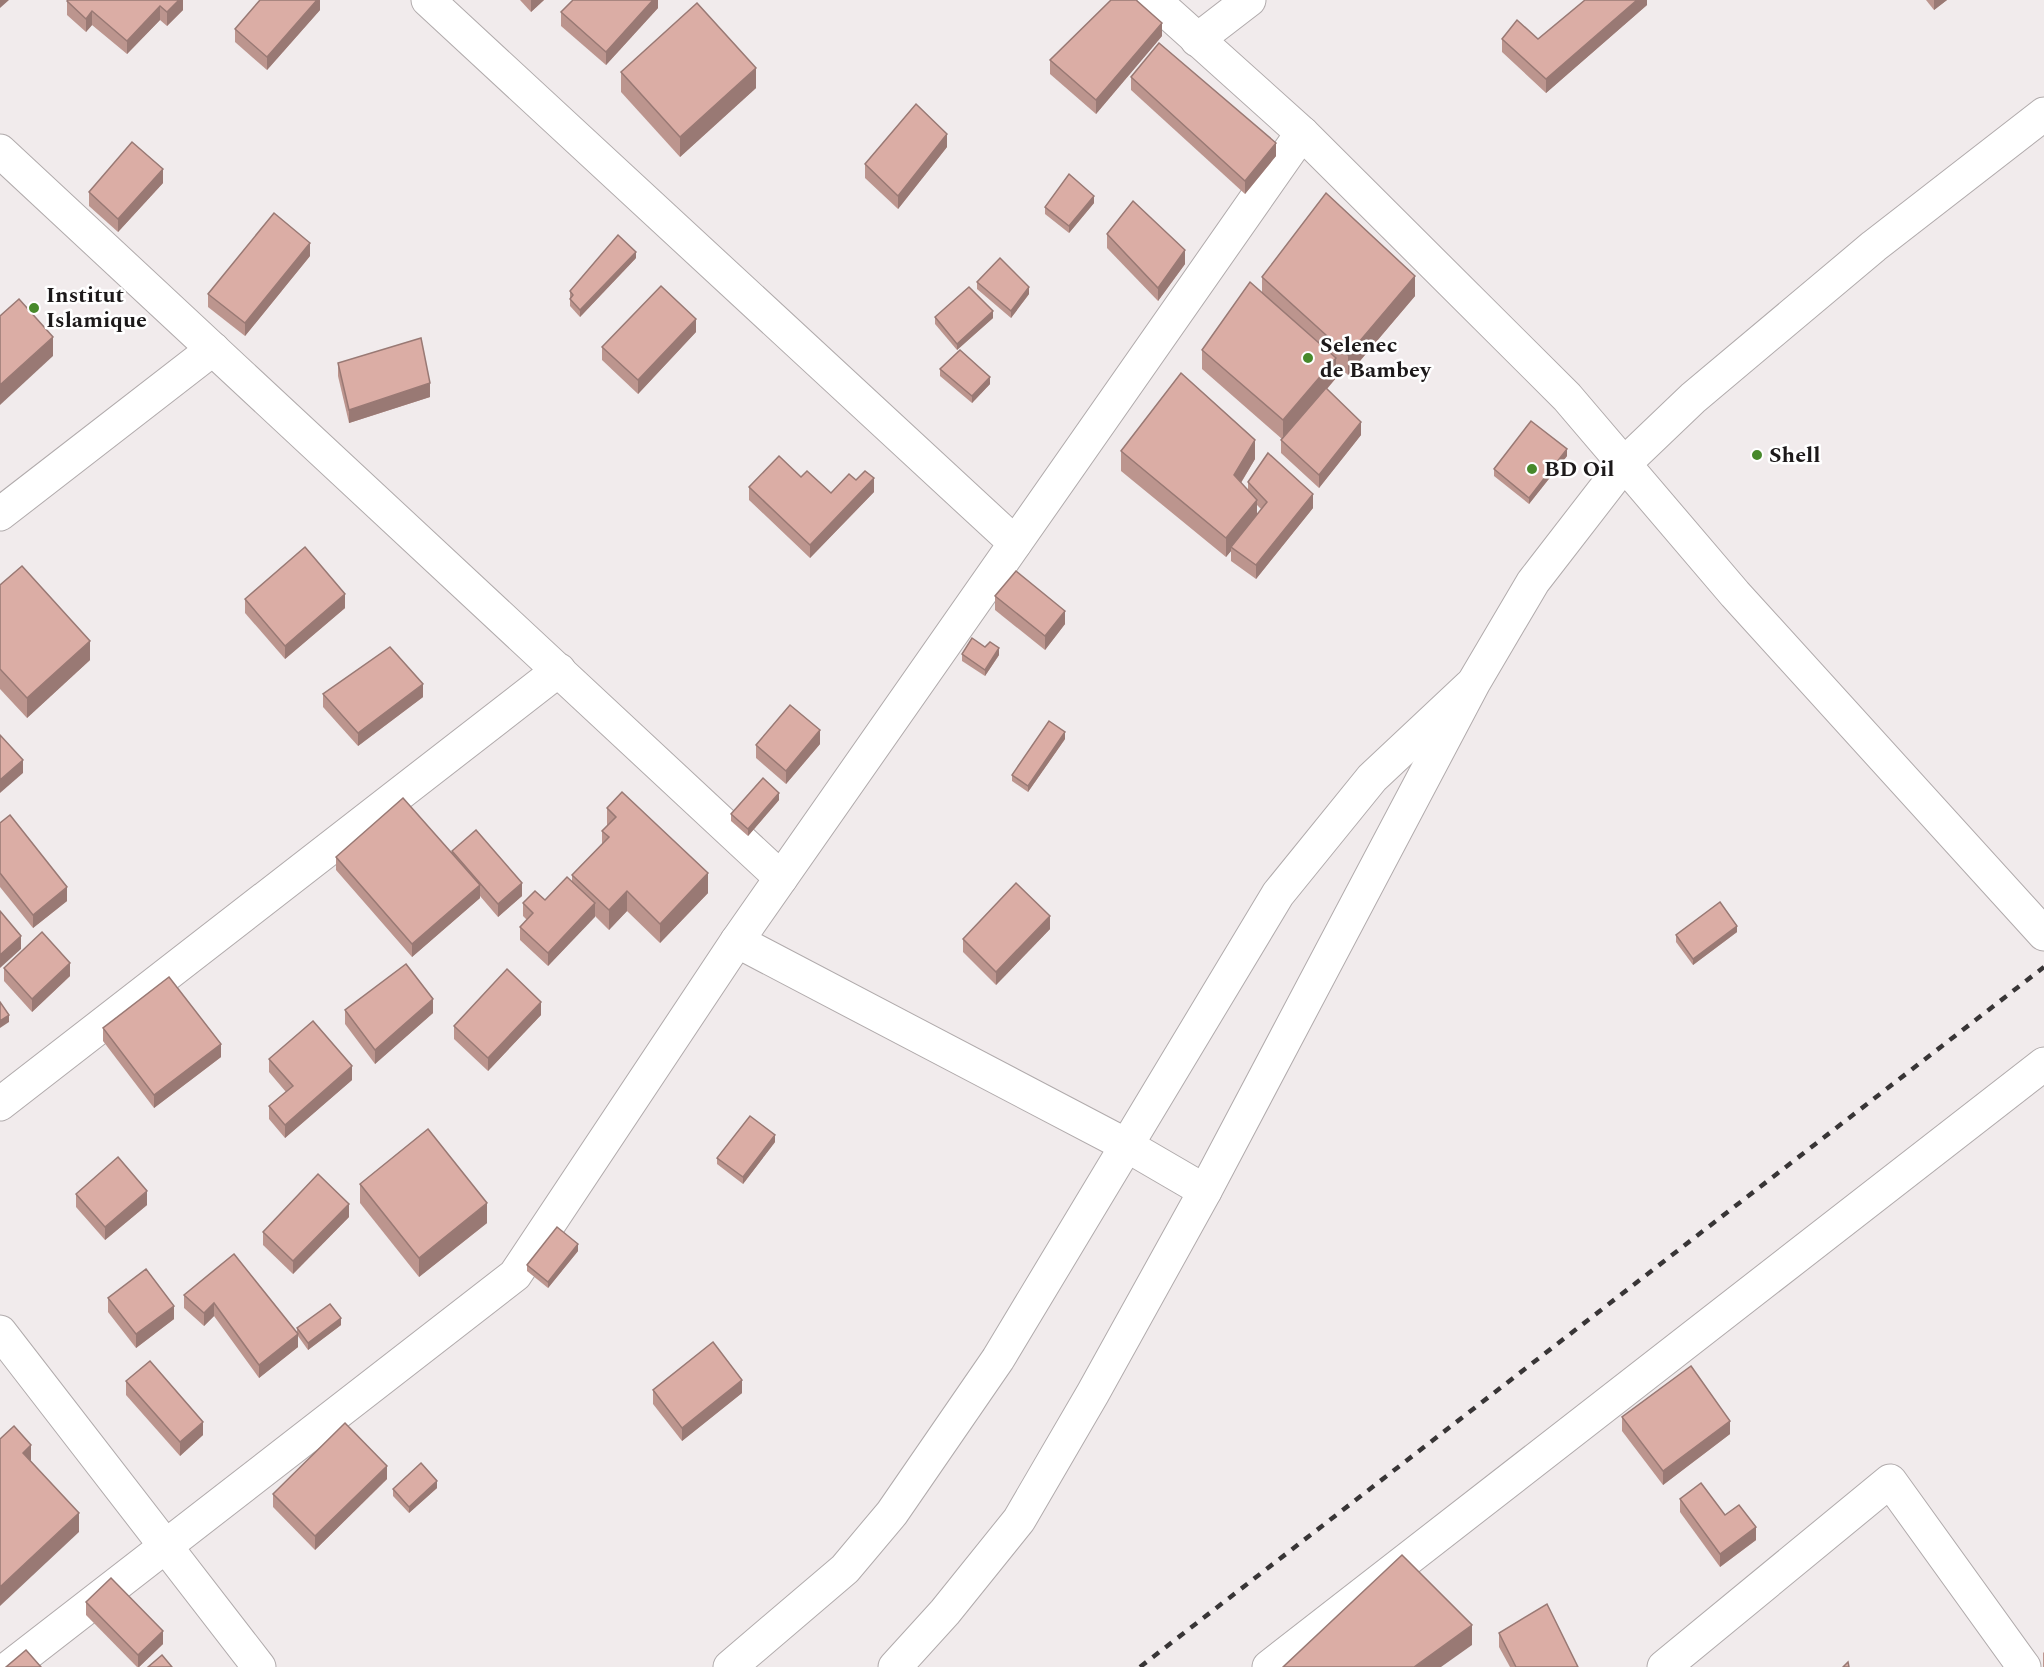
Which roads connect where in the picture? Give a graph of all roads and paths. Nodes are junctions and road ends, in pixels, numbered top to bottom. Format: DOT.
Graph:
graph roads {
  1 [pos="428,0"];
  2 [pos="1154,0"];
  3 [pos="1249,0"];
  4 [pos="1197,40"];
  5 [pos="2044,114"];
  6 [pos="1302,133"];
  7 [pos="0,151"];
  8 [pos="213,349"];
  9 [pos="1625,463"];
  10 [pos="0,514"];
  11 [pos="1015,543"];
  12 [pos="559,670"];
  13 [pos="1474,682"];
  14 [pos="782,878"];
  15 [pos="2044,934"];
  16 [pos="737,941"];
  17 [pos="2039,1078"];
  18 [pos="0,1104"];
  19 [pos="1126,1146"];
  20 [pos="1205,1191"];
  21 [pos="0,1332"];
  22 [pos="166,1546"];
  23 [pos="10,1667"];
  24 [pos="259,1667"];
  25 [pos="730,1667"];
  26 [pos="895,1667"];
  27 [pos="1269,1667"];
  28 [pos="1664,1667"];
  29 [pos="2024,1667"];
  1 -- 11 [label="street"];
  2 -- 4 [label="street"];
  3 -- 4 [label="street"];
  4 -- 6 [label="street"];
  5 -- 9 [label="street"];
  6 -- 9 [label="street"];
  6 -- 11 [label="street"];
  7 -- 8 [label="street"];
  8 -- 10 [label="street"];
  8 -- 12 [label="street"];
  9 -- 13 [label="street"];
  9 -- 15 [label="street"];
  11 -- 14 [label="street"];
  12 -- 14 [label="street"];
  12 -- 18 [label="street"];
  13 -- 19 [label="street"];
  13 -- 20 [label="street"];
  14 -- 16 [label="street"];
  16 -- 19 [label="street"];
  16 -- 22 [label="street"];
  17 -- 27 [label="street"];
  19 -- 20 [label="street"];
  19 -- 25 [label="street"];
  20 -- 26 [label="street"];
  21 -- 22 [label="street"];
  22 -- 23 [label="street"];
  22 -- 24 [label="street"];
  28 -- 29 [label="street"];
}
